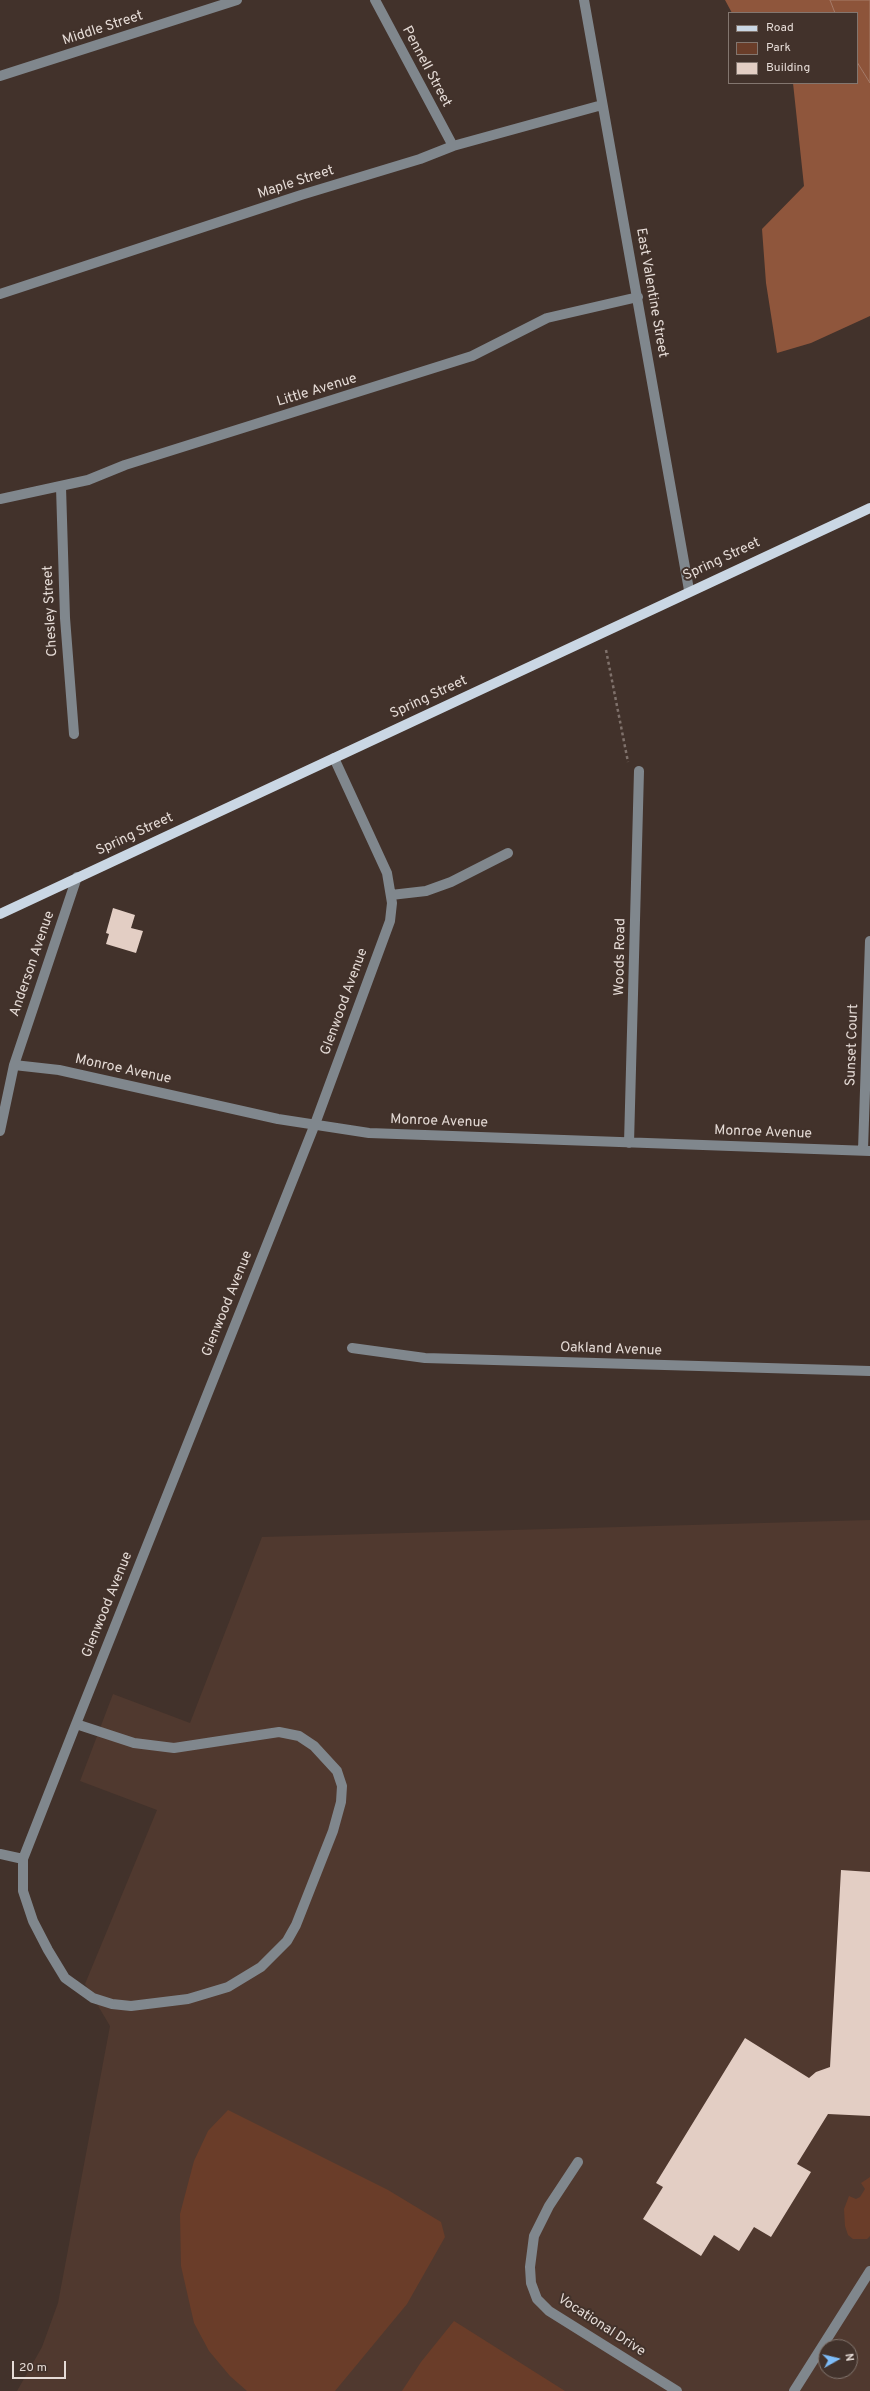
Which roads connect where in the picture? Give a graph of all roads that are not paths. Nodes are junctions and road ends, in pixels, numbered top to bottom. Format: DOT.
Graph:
graph roads {
  1 [pos="237,0"];
  2 [pos="375,0"];
  3 [pos="584,0"];
  4 [pos="0,76"];
  5 [pos="602,105"];
  6 [pos="453,146"];
  7 [pos="0,294"];
  8 [pos="638,297"];
  9 [pos="61,487"];
  10 [pos="0,499"];
  11 [pos="870,508"];
  12 [pos="689,590"];
  13 [pos="74,734"];
  14 [pos="334,758"];
  15 [pos="639,771"];
  16 [pos="508,853"];
  17 [pos="78,877"];
  18 [pos="391,895"];
  19 [pos="0,914"];
  20 [pos="870,941"];
  21 [pos="14,1065"];
  22 [pos="315,1124"];
  23 [pos="0,1131"];
  24 [pos="629,1143"];
  25 [pos="867,1150"];
  26 [pos="352,1348"];
  27 [pos="870,1371"];
  28 [pos="76,1724"];
  29 [pos="0,1854"];
  30 [pos="23,1859"];
  31 [pos="578,2162"];
  32 [pos="870,2271"];
  33 [pos="677,2391"];
  34 [pos="794,2391"];
  1 -- 4 [label="street, Middle Street"];
  2 -- 6 [label="street, Pennell Street"];
  3 -- 5 [label="street, East Valentine Street"];
  5 -- 6 [label="street, Maple Street"];
  5 -- 8 [label="street, East Valentine Street"];
  6 -- 7 [label="street, Maple Street"];
  8 -- 9 [label="street, Little Avenue"];
  8 -- 12 [label="street, East Valentine Street"];
  9 -- 10 [label="street, Little Avenue"];
  9 -- 13 [label="street, Chesley Street"];
  11 -- 12 [label="main road, Spring Street"];
  12 -- 14 [label="main road, Spring Street"];
  14 -- 17 [label="main road, Spring Street"];
  14 -- 18 [label="street, Glenwood Avenue"];
  15 -- 24 [label="street, Woods Road"];
  16 -- 18 [label="street"];
  17 -- 19 [label="main road, Spring Street"];
  17 -- 21 [label="street, Anderson Avenue"];
  18 -- 22 [label="street, Glenwood Avenue"];
  20 -- 25 [label="street, Sunset Court"];
  21 -- 22 [label="street, Monroe Avenue"];
  21 -- 23 [label="street, Anderson Avenue"];
  22 -- 24 [label="street, Monroe Avenue"];
  22 -- 28 [label="street, Glenwood Avenue"];
  24 -- 25 [label="street, Monroe Avenue"];
  26 -- 27 [label="street, Oakland Avenue"];
  28 -- 30 [label="street, Glenwood Avenue"];
  28 -- 30 [label="street"];
  29 -- 30 [label="street"];
  31 -- 33 [label="street, Vocational Drive"];
  32 -- 34 [label="street"];
}
